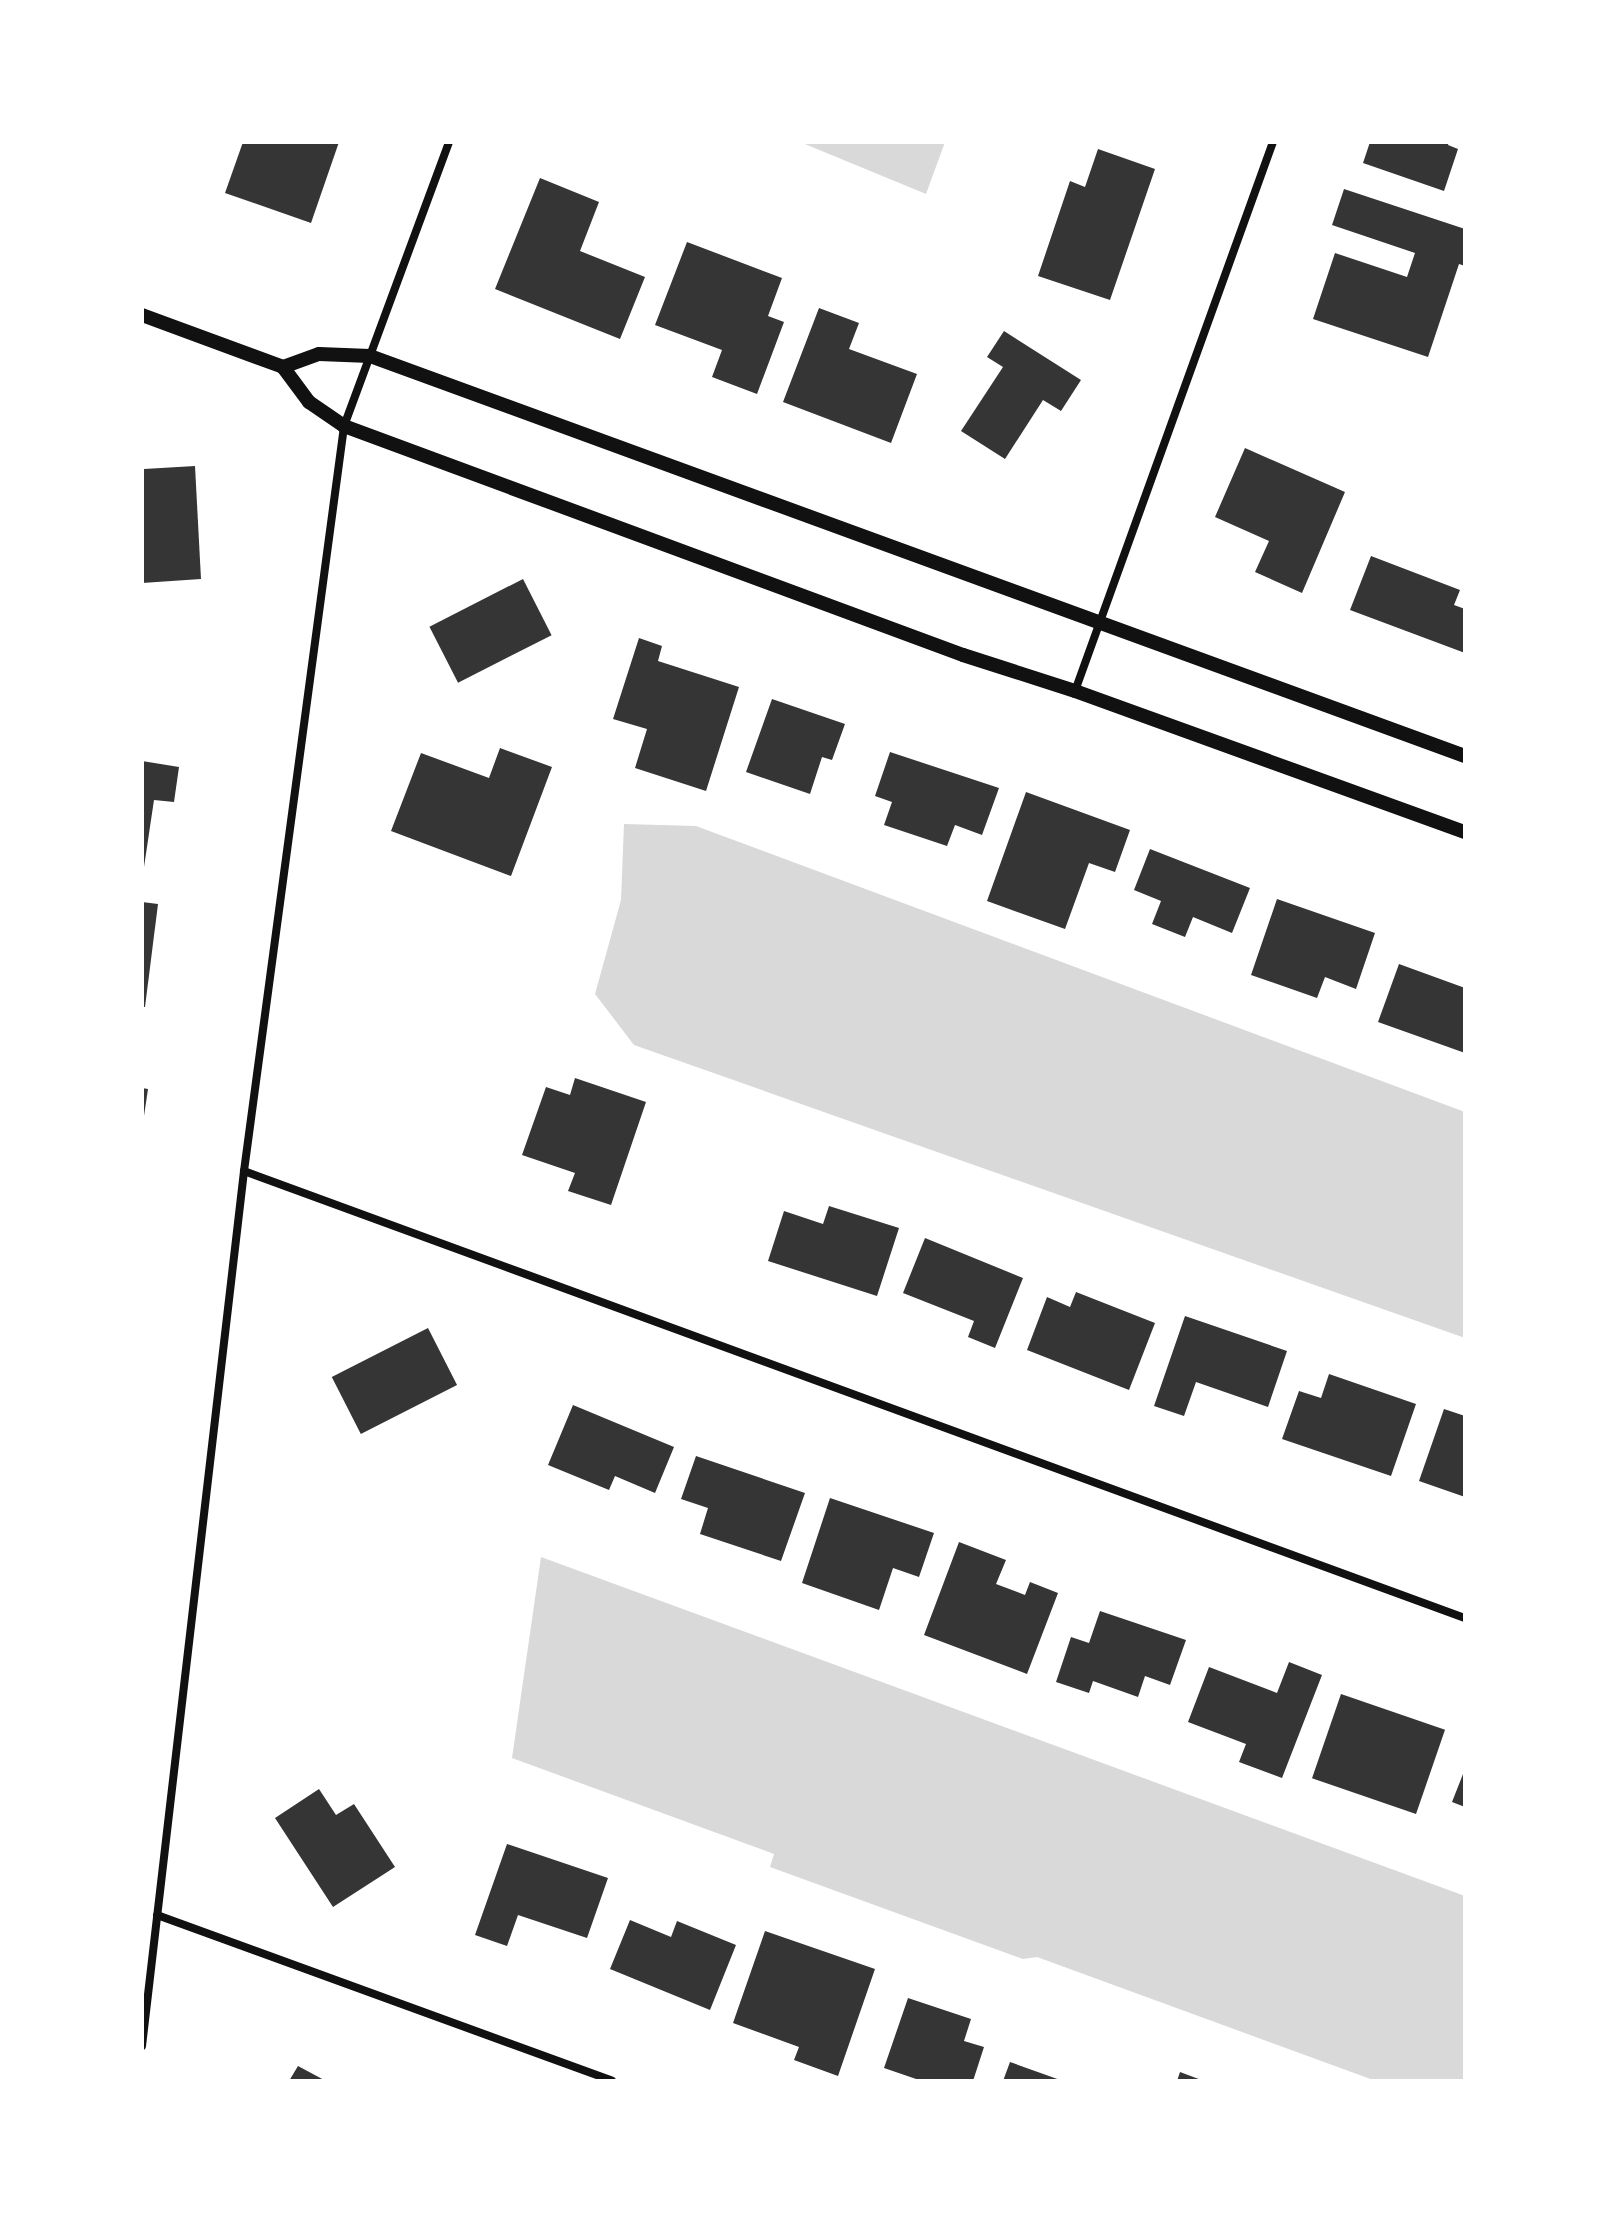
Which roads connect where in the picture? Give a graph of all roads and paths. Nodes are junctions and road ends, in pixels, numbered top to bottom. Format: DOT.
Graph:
graph roads {
  1 [pos="449,142"];
  2 [pos="1273,142"];
  3 [pos="142,315"];
  4 [pos="370,356"];
  5 [pos="283,367"];
  6 [pos="344,426"];
  7 [pos="1100,622"];
  8 [pos="1075,691"];
  9 [pos="1465,756"];
  10 [pos="1465,832"];
  11 [pos="244,1171"];
  12 [pos="1465,1618"];
  13 [pos="157,1915"];
  14 [pos="142,2046"];
  15 [pos="612,2081"];
  1 -- 4 [label="street"];
  2 -- 7 [label="street"];
  3 -- 5 [label="street"];
  4 -- 5 [label="street"];
  4 -- 6 [label="street"];
  4 -- 7 [label="street"];
  5 -- 6 [label="street"];
  6 -- 8 [label="street"];
  6 -- 11 [label="street"];
  7 -- 8 [label="street"];
  7 -- 9 [label="street"];
  8 -- 10 [label="street"];
  11 -- 12 [label="street"];
  11 -- 13 [label="street"];
  13 -- 14 [label="street"];
  13 -- 15 [label="street"];
}
